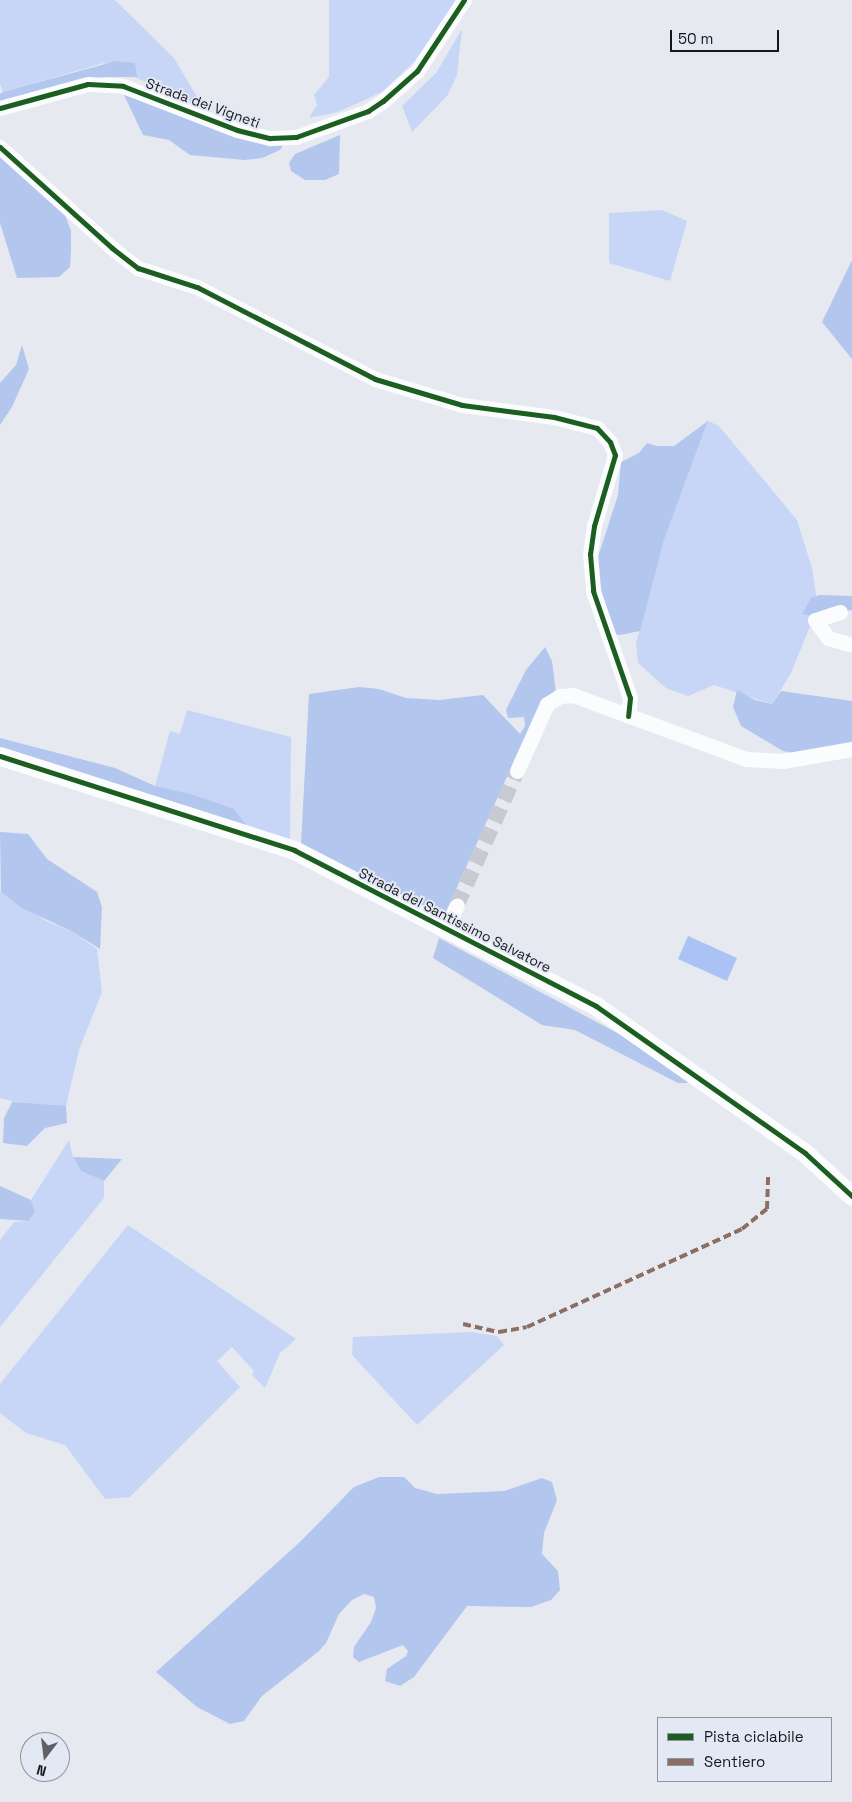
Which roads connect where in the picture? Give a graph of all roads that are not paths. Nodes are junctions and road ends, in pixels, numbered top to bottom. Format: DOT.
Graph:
graph roads {
  1 [pos="464,0"];
  2 [pos="0,108"];
  3 [pos="0,147"];
  4 [pos="840,612"];
  5 [pos="852,645"];
  6 [pos="628,716"];
  7 [pos="852,749"];
  8 [pos="0,756"];
  9 [pos="517,771"];
  10 [pos="457,905"];
  11 [pos="446,928"];
  12 [pos="852,1196"];
  1 -- 2 [label="street, Strada dei Vigneti"];
  3 -- 6 [label="street"];
  4 -- 5 [label="street"];
  6 -- 7 [label="street"];
  6 -- 9 [label="street"];
  8 -- 11 [label="street, Strada del Santissimo Salvatore"];
  10 -- 11 [label="street"];
  11 -- 12 [label="street, Strada del Santissimo Salvatore"];
}
